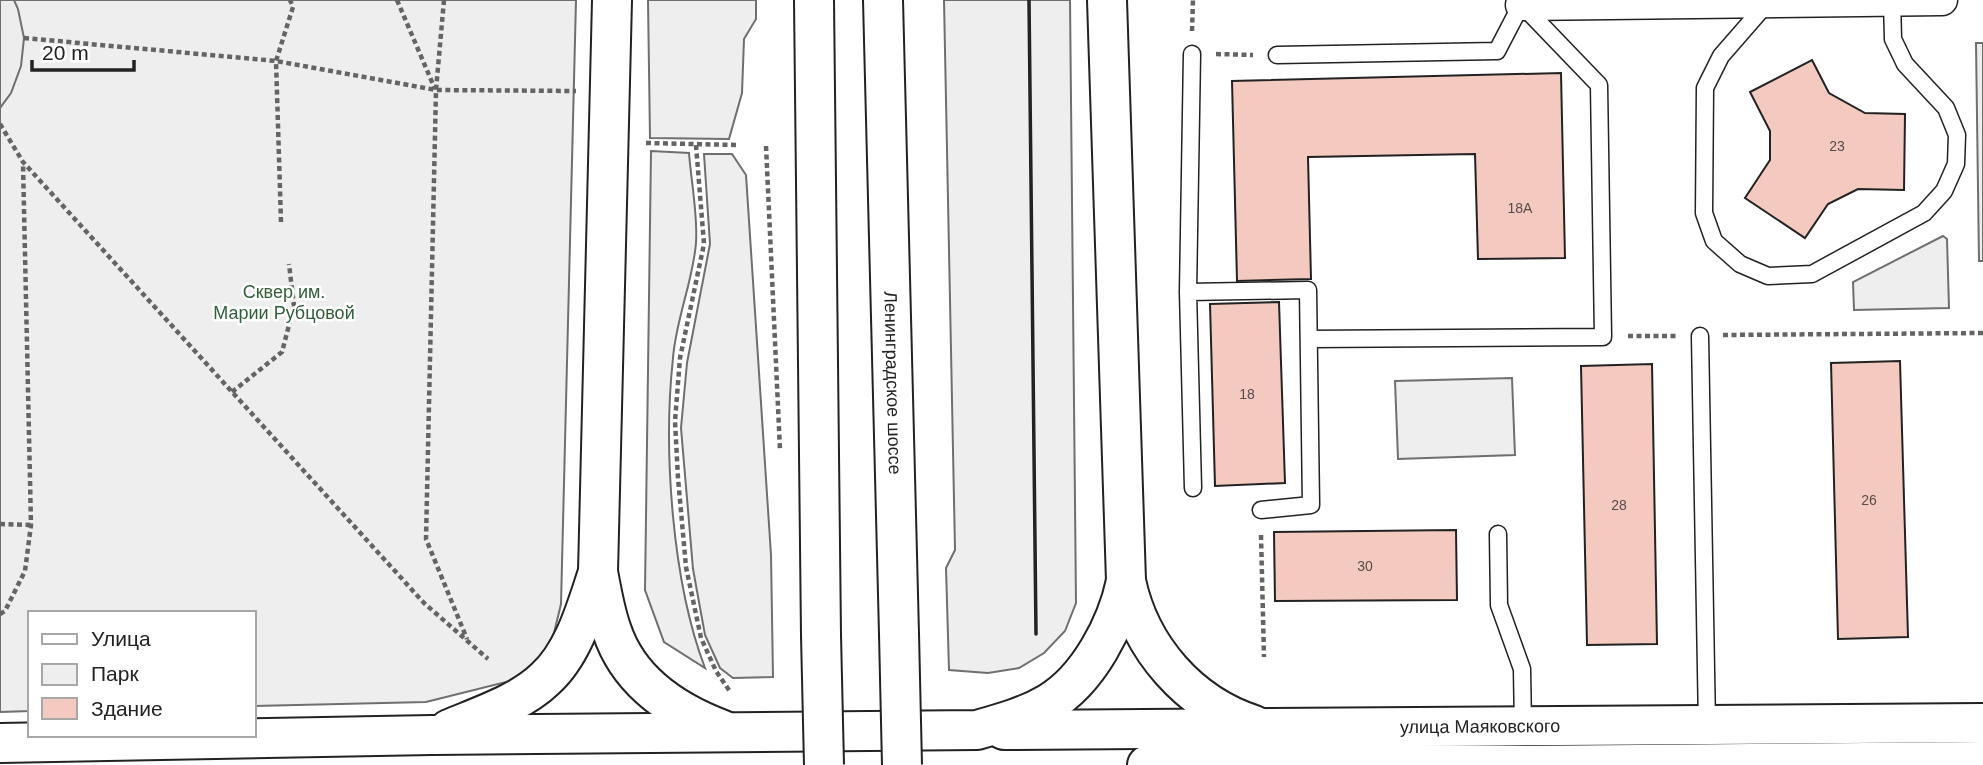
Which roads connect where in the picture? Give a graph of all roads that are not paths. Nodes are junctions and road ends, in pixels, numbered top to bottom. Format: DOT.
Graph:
graph roads {
  1 [pos="612,0"];
  2 [pos="803,0"];
  3 [pos="814,0"];
  4 [pos="883,0"];
  5 [pos="1107,0"];
  6 [pos="1914,0"];
  7 [pos="1942,0"];
  8 [pos="1769,1"];
  9 [pos="1892,1"];
  10 [pos="1521,2"];
  11 [pos="815,43"];
  12 [pos="1192,54"];
  13 [pos="1277,55"];
  14 [pos="1188,292"];
  15 [pos="1700,336"];
  16 [pos="1309,340"];
  17 [pos="1193,488"];
  18 [pos="1261,510"];
  19 [pos="1498,534"];
  20 [pos="598,572"];
  21 [pos="1126,581"];
  22 [pos="734,716"];
  23 [pos="1983,723"];
  24 [pos="1707,725"];
  25 [pos="1523,727"];
  26 [pos="1266,728"];
  27 [pos="977,730"];
  28 [pos="432,735"];
  29 [pos="0,743"];
  30 [pos="1983,761"];
  31 [pos="1225,764"];
  32 [pos="1680,764"];
  33 [pos="824,765"];
  34 [pos="902,765"];
  35 [pos="1147,765"];
  1 -- 20 [label="main road"];
  2 -- 11 [label="main road"];
  3 -- 11 [label="main road"];
  4 -- 34 [label="main road, Ленинградское шоссе, bridge"];
  5 -- 21 [label="main road"];
  6 -- 7 [label="street"];
  6 -- 9 [label="street"];
  8 -- 9 [label="street"];
  8 -- 9 [label="lane"];
  8 -- 10 [label="street"];
  10 -- 13 [label="lane"];
  10 -- 16 [label="lane"];
  11 -- 33 [label="main road, bridge"];
  12 -- 14 [label="lane"];
  14 -- 16 [label="lane"];
  14 -- 17 [label="lane"];
  15 -- 24 [label="lane"];
  16 -- 18 [label="lane"];
  19 -- 25 [label="lane"];
  20 -- 22 [label="main road"];
  20 -- 28 [label="main road"];
  21 -- 26 [label="main road"];
  21 -- 27 [label="main road"];
  22 -- 27 [label="main road, улица Маяковского"];
  22 -- 28 [label="main road, улица Маяковского"];
  23 -- 24 [label="main road, улица Маяковского"];
  24 -- 25 [label="main road, улица Маяковского"];
  25 -- 26 [label="main road, улица Маяковского"];
  26 -- 27 [label="main road, улица Маяковского"];
  28 -- 29 [label="main road, улица Маяковского"];
  30 -- 32 [label="main road"];
  31 -- 32 [label="main road"];
  31 -- 35 [label="main road"];
}
